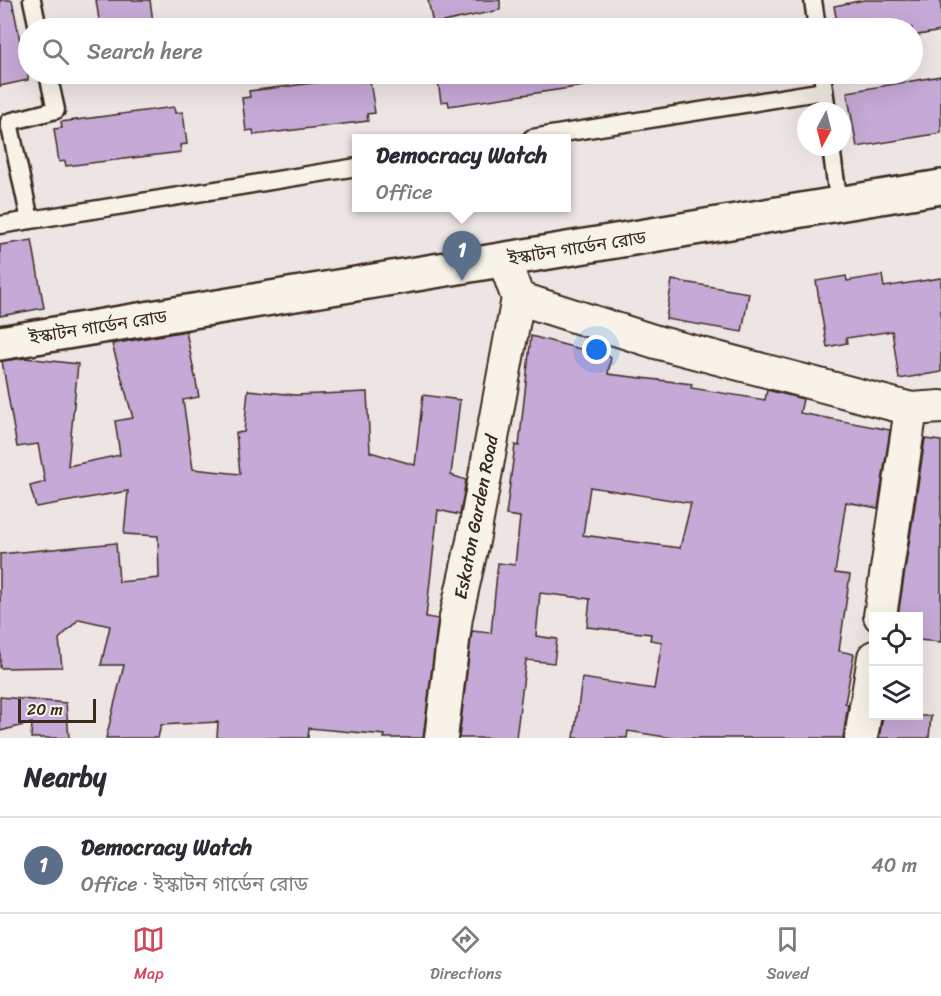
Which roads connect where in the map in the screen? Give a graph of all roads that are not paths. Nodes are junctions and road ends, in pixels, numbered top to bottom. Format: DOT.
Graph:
graph roads {
  1 [pos="32,0"];
  2 [pos="813,0"];
  3 [pos="36,18"];
  4 [pos="816,18"];
  5 [pos="50,84"];
  6 [pos="823,84"];
  7 [pos="824,91"];
  8 [pos="826,102"];
  9 [pos="557,134"];
  10 [pos="832,156"];
  11 [pos="352,168"];
  12 [pos="941,187"];
  13 [pos="839,205"];
  14 [pos="30,220"];
  15 [pos="0,225"];
  16 [pos="504,260"];
  17 [pos="518,298"];
  18 [pos="0,343"];
  19 [pos="926,408"];
  20 [pos="881,612"];
  21 [pos="872,666"];
  22 [pos="441,738"];
  23 [pos="861,738"];
  1 -- 3 [label="lane"];
  2 -- 4 [label="lane"];
  5 -- 14 [label="lane"];
  6 -- 7 [label="lane"];
  7 -- 8 [label="lane"];
  7 -- 9 [label="lane"];
  10 -- 13 [label="lane"];
  11 -- 14 [label="lane"];
  12 -- 13 [label="main road, ইস্কাটন গার্ডেন রোড"];
  13 -- 16 [label="main road, ইস্কাটন গার্ডেন রোড"];
  14 -- 15 [label="lane"];
  16 -- 17 [label="street"];
  16 -- 18 [label="main road, ইস্কাটন গার্ডেন রোড"];
  17 -- 19 [label="street"];
  17 -- 22 [label="street, Eskaton Garden Road"];
  19 -- 20 [label="street"];
  21 -- 23 [label="street"];
}
